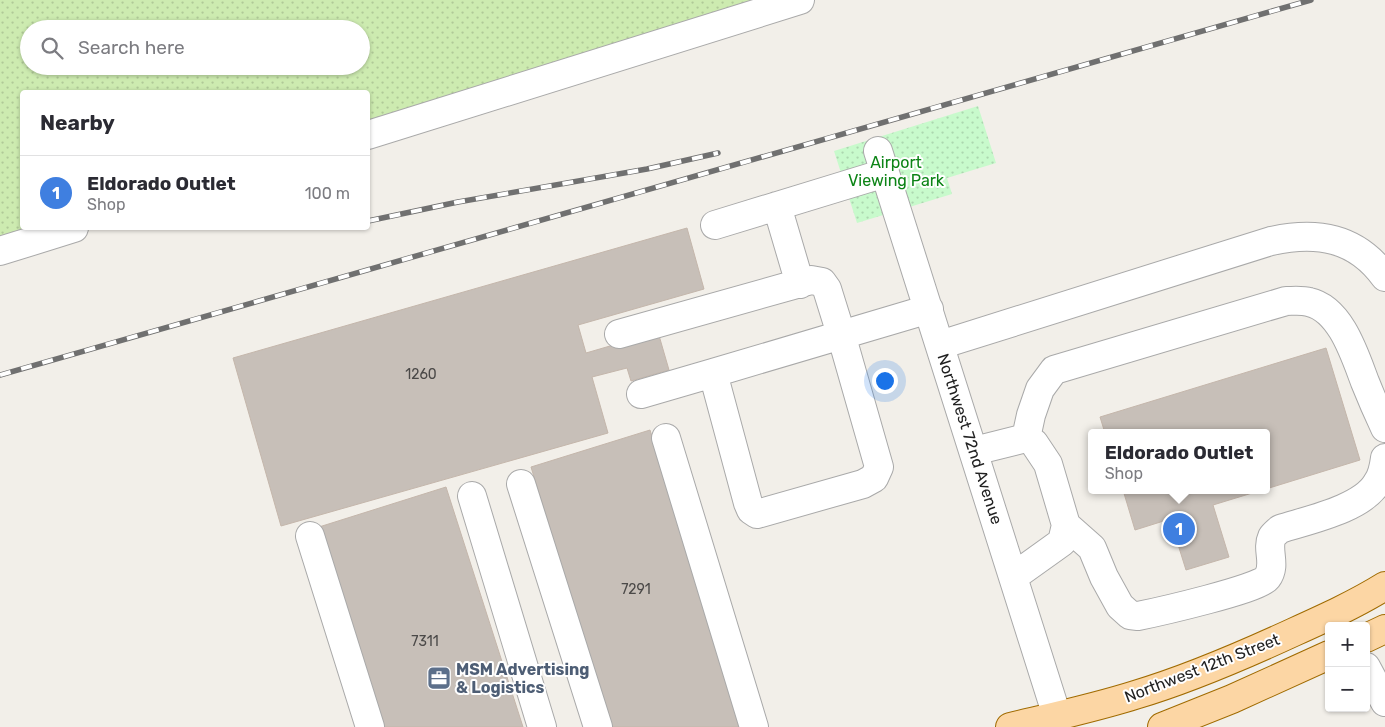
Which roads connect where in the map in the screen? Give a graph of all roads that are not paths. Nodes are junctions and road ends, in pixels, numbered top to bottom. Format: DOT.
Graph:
graph roads {
  1 [pos="800,0"];
  2 [pos="370,134"];
  3 [pos="777,206"];
  4 [pos="715,225"];
  5 [pos="68,230"];
  6 [pos="0,251"];
  7 [pos="1385,277"];
  8 [pos="800,284"];
  9 [pos="929,309"];
  10 [pos="620,334"];
  11 [pos="841,334"];
  12 [pos="940,344"];
  13 [pos="713,373"];
  14 [pos="640,394"];
  15 [pos="1385,428"];
  16 [pos="666,438"];
  17 [pos="1026,438"];
  18 [pos="974,451"];
  19 [pos="1385,458"];
  20 [pos="521,484"];
  21 [pos="472,496"];
  22 [pos="1066,525"];
  23 [pos="310,536"];
  24 [pos="1014,577"];
  25 [pos="1385,586"];
  26 [pos="1340,619"];
  27 [pos="1385,629"];
  28 [pos="1370,636"];
  29 [pos="1325,657"];
  30 [pos="1370,674"];
  31 [pos="1385,702"];
  32 [pos="1057,722"];
  33 [pos="370,727"];
  34 [pos="542,727"];
  35 [pos="598,727"];
  36 [pos="754,727"];
  37 [pos="1010,727"];
  38 [pos="1162,727"];
  1 -- 2 [label="street"];
  3 -- 4 [label="street"];
  3 -- 8 [label="street"];
  3 -- 9 [label="street, Northwest 72nd Avenue"];
  5 -- 6 [label="street"];
  7 -- 12 [label="street"];
  8 -- 10 [label="street"];
  8 -- 11 [label="street"];
  9 -- 11 [label="street"];
  9 -- 12 [label="street, Northwest 72nd Avenue"];
  11 -- 13 [label="street"];
  11 -- 13 [label="street"];
  12 -- 18 [label="street, Northwest 72nd Avenue"];
  13 -- 14 [label="street"];
  15 -- 17 [label="street"];
  16 -- 36 [label="street"];
  17 -- 18 [label="street"];
  17 -- 22 [label="street"];
  18 -- 24 [label="street, Northwest 72nd Avenue"];
  19 -- 22 [label="street"];
  20 -- 35 [label="street"];
  21 -- 34 [label="street"];
  22 -- 24 [label="street"];
  23 -- 33 [label="street"];
  24 -- 32 [label="street, Northwest 72nd Avenue"];
  25 -- 26 [label="main road, Northwest 12th Street"];
  26 -- 32 [label="main road, Northwest 12th Street"];
  27 -- 28 [label="main road"];
  29 -- 38 [label="main road"];
  30 -- 31 [label="street"];
  32 -- 37 [label="main road, Northwest 12th Street"];
}
